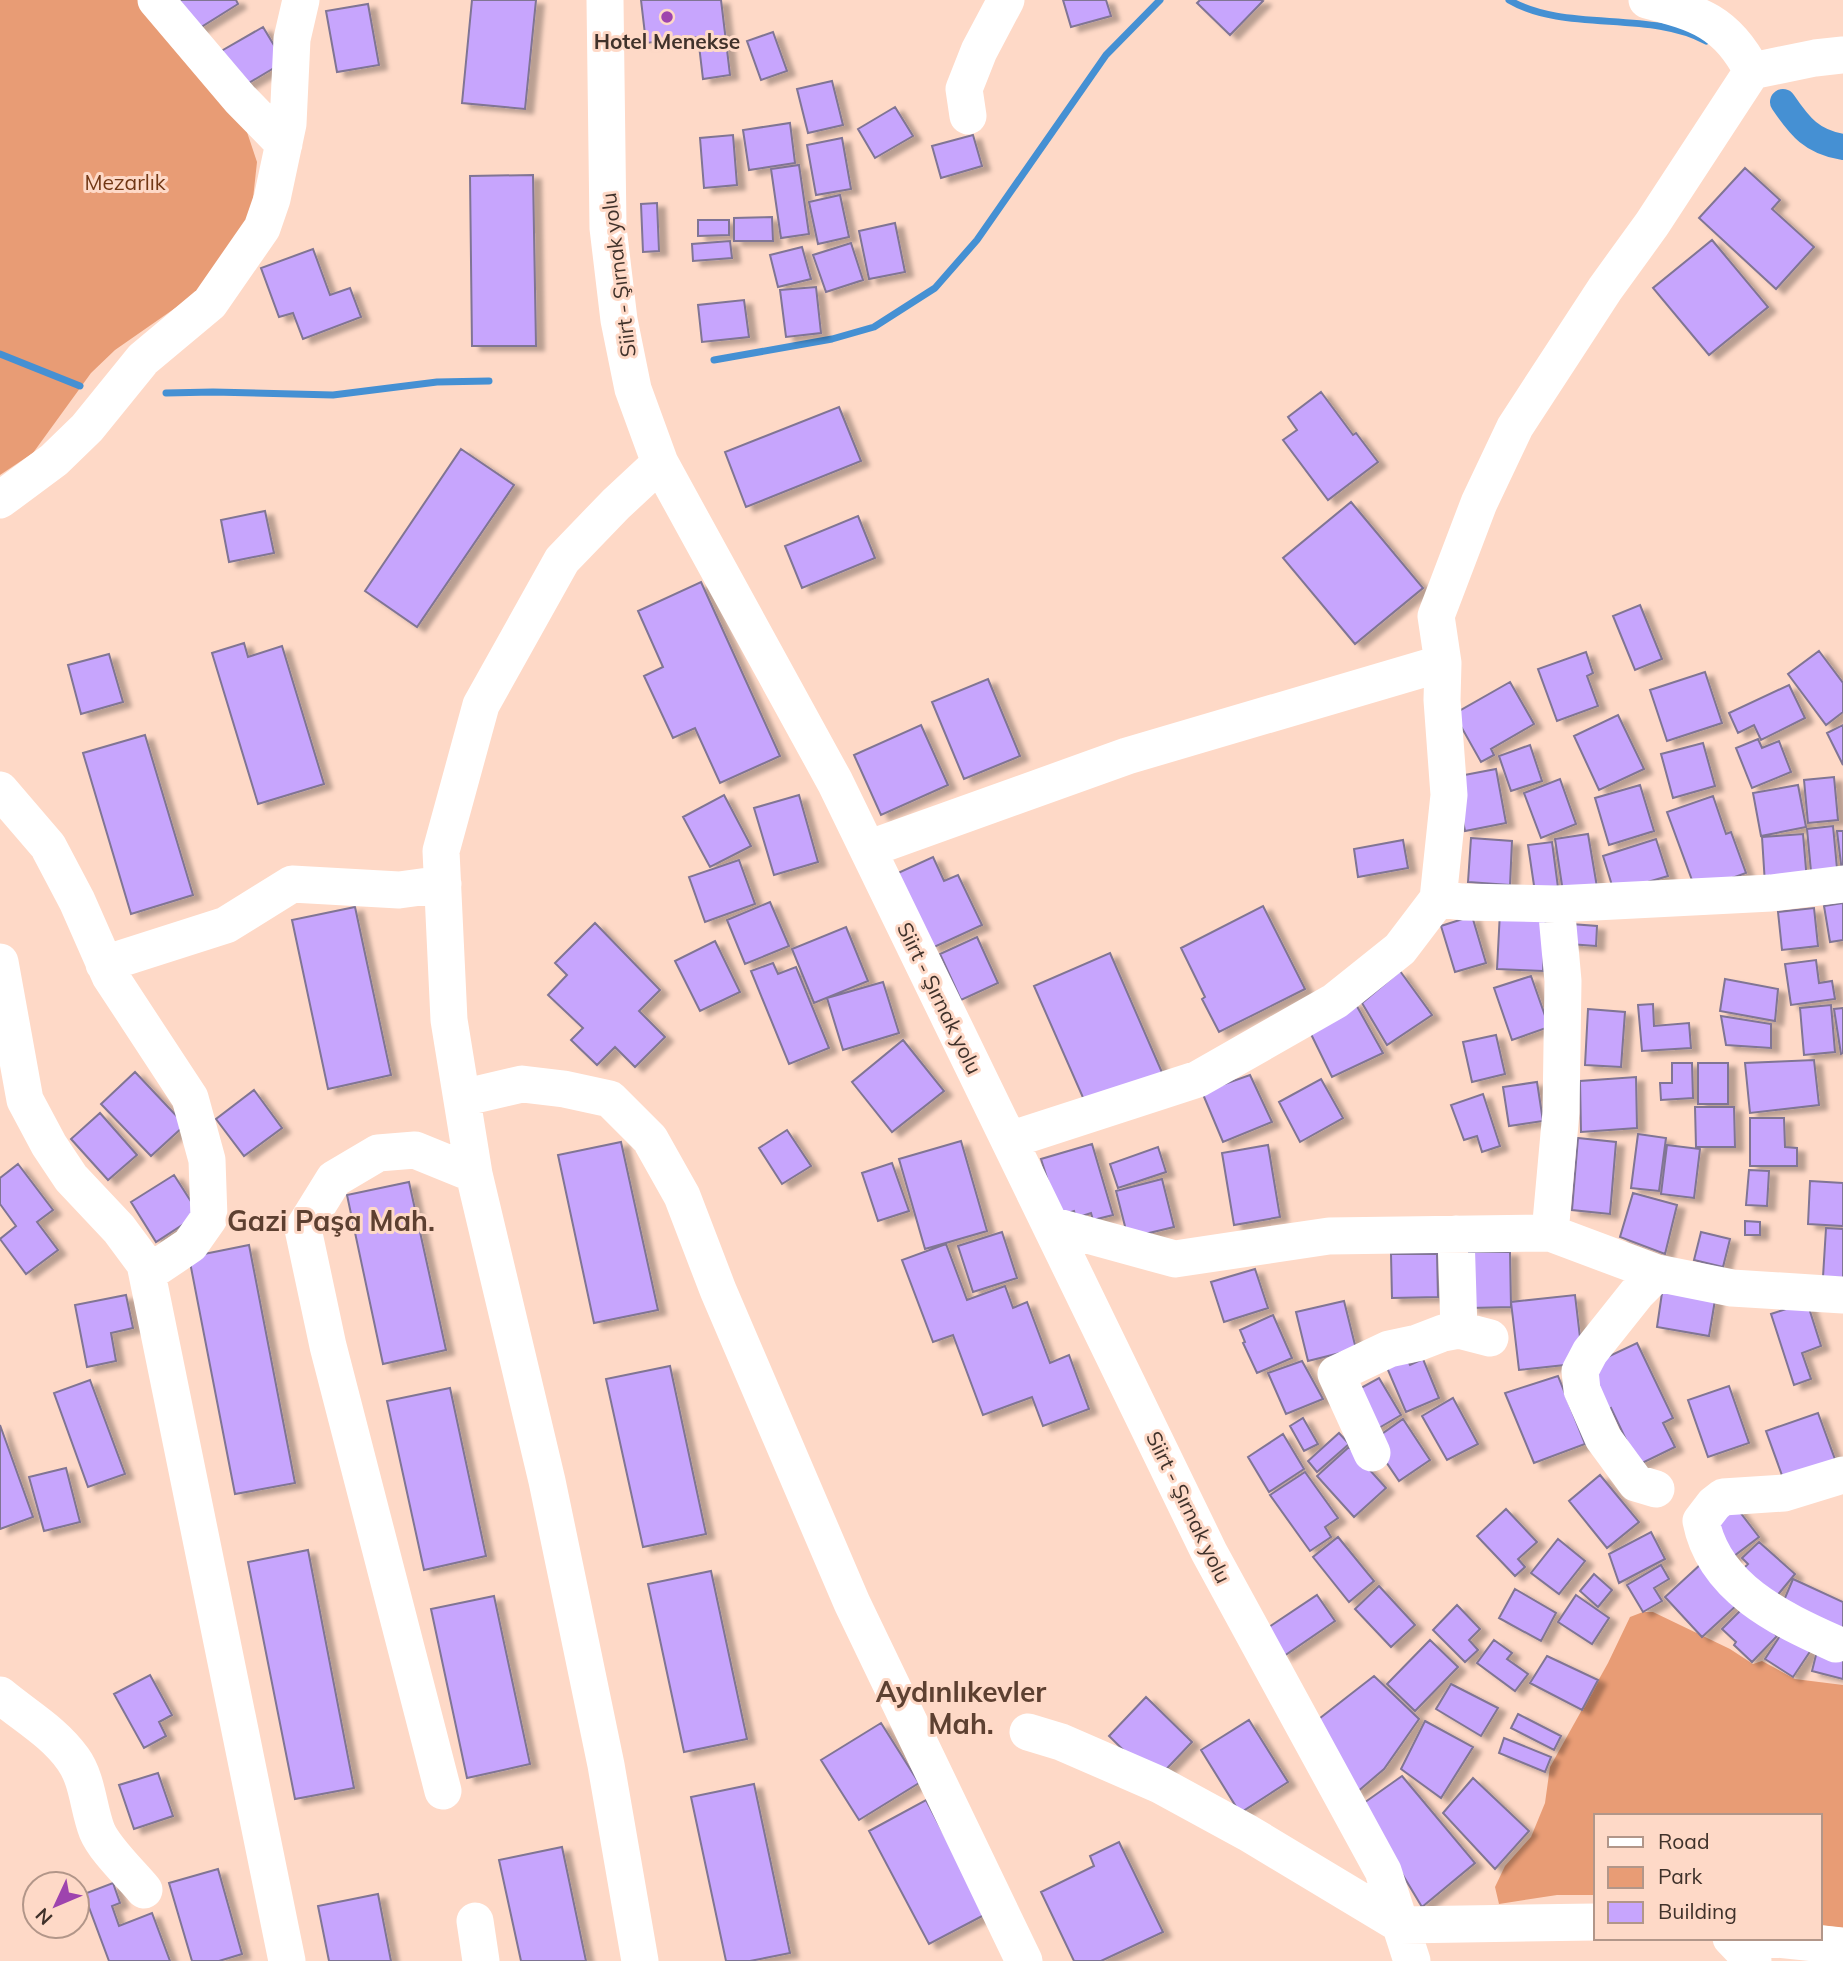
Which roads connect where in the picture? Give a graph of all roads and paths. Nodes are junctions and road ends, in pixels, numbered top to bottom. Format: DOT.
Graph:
graph roads {
  1 [pos="156,0"];
  2 [pos="302,0"];
  3 [pos="605,0"];
  4 [pos="1006,0"];
  5 [pos="1647,0"];
  6 [pos="1843,55"];
  7 [pos="1752,71"];
  8 [pos="968,116"];
  9 [pos="284,144"];
  10 [pos="660,463"];
  11 [pos="0,500"];
  12 [pos="1443,663"];
  13 [pos="0,790"];
  14 [pos="868,849"];
  15 [pos="443,884"];
  16 [pos="1843,884"];
  17 [pos="1438,898"];
  18 [pos="1556,904"];
  19 [pos="0,962"];
  20 [pos="104,964"];
  21 [pos="462,1098"];
  22 [pos="1010,1140"];
  23 [pos="474,1174"];
  24 [pos="1051,1225"];
  25 [pos="1550,1233"];
  26 [pos="1455,1234"];
  27 [pos="1657,1273"];
  28 [pos="147,1274"];
  29 [pos="1843,1295"];
  30 [pos="1372,1453"];
  31 [pos="1843,1475"];
  32 [pos="1656,1489"];
  33 [pos="1836,1644"];
  34 [pos="0,1695"];
  35 [pos="1028,1732"];
  36 [pos="443,1791"];
  37 [pos="144,1890"];
  38 [pos="475,1921"];
  39 [pos="1594,1922"];
  40 [pos="1401,1925"];
  41 [pos="1733,1940"];
  42 [pos="1787,1940"];
  43 [pos="1843,1946"];
  44 [pos="287,1961"];
  45 [pos="481,1961"];
  46 [pos="640,1961"];
  47 [pos="1024,1961"];
  48 [pos="1412,1961"];
  49 [pos="1753,1961"];
  1 -- 9 [label="street"];
  2 -- 9 [label="street"];
  3 -- 10 [label="street, Siirt - Şırnak yolu"];
  4 -- 8 [label="street"];
  5 -- 7 [label="street"];
  6 -- 7 [label="street"];
  7 -- 12 [label="street"];
  9 -- 11 [label="street"];
  10 -- 14 [label="street, Siirt - Şırnak yolu"];
  10 -- 15 [label="street"];
  12 -- 14 [label="street"];
  12 -- 17 [label="street"];
  13 -- 20 [label="street"];
  14 -- 22 [label="street, Siirt - Şırnak yolu"];
  15 -- 20 [label="street"];
  15 -- 21 [label="street"];
  16 -- 18 [label="street"];
  17 -- 18 [label="street"];
  17 -- 22 [label="street"];
  18 -- 25 [label="street"];
  19 -- 28 [label="street"];
  20 -- 28 [label="street"];
  21 -- 23 [label="street"];
  21 -- 47 [label="street"];
  22 -- 24 [label="street, Siirt - Şırnak yolu"];
  23 -- 36 [label="street"];
  23 -- 46 [label="street"];
  24 -- 26 [label="street"];
  24 -- 40 [label="street, Siirt - Şırnak yolu"];
  25 -- 26 [label="street"];
  25 -- 27 [label="street"];
  26 -- 30 [label="street"];
  27 -- 29 [label="street"];
  27 -- 32 [label="street"];
  28 -- 44 [label="street"];
  31 -- 33 [label="street"];
  34 -- 37 [label="street"];
  35 -- 40 [label="street"];
  38 -- 45 [label="street"];
  39 -- 40 [label="street"];
  40 -- 48 [label="street, Siirt - Şırnak yolu"];
  41 -- 49 [label="street"];
  42 -- 43 [label="street"];
}
